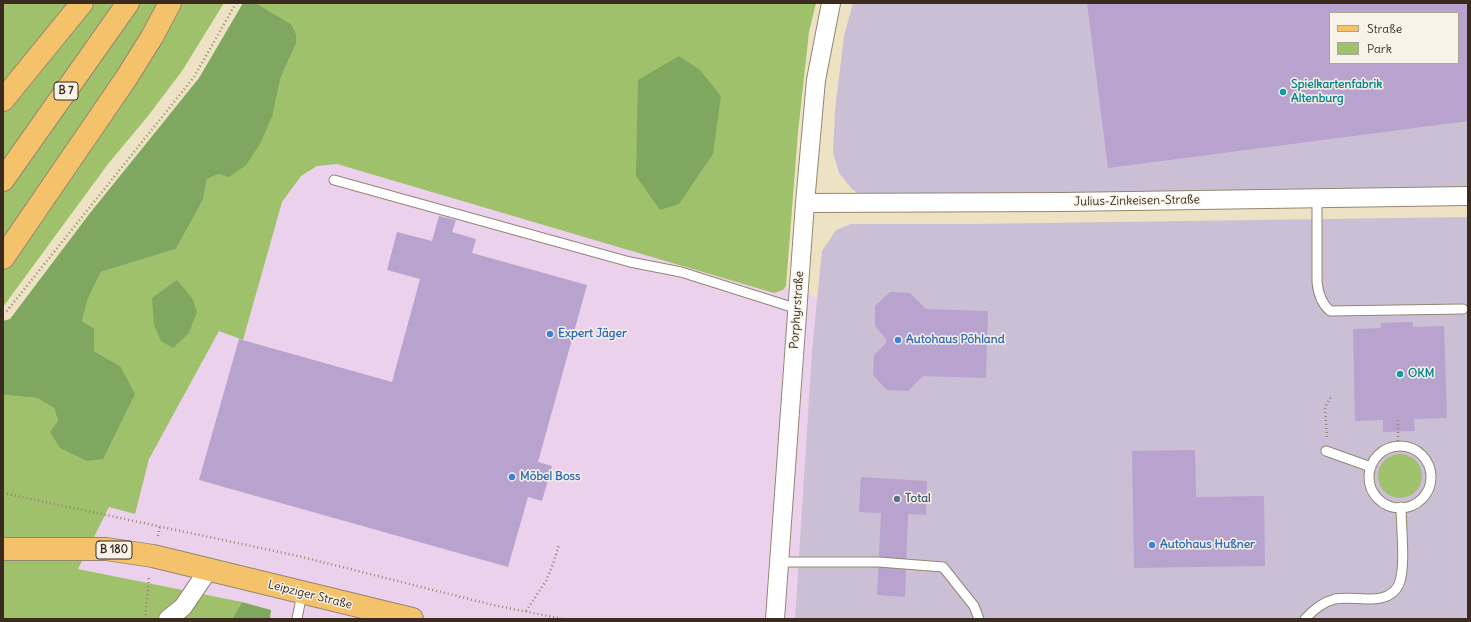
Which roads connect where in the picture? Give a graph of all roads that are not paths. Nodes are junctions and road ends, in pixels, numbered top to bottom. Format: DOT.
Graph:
graph roads {
  1 [pos="82,3"];
  2 [pos="128,3"];
  3 [pos="170,3"];
  4 [pos="830,3"];
  5 [pos="3,100"];
  6 [pos="3,180"];
  7 [pos="334,180"];
  8 [pos="1468,196"];
  9 [pos="1317,199"];
  10 [pos="805,203"];
  11 [pos="3,258"];
  12 [pos="1463,309"];
  13 [pos="798,310"];
  14 [pos="1327,451"];
  15 [pos="1371,467"];
  16 [pos="1400,507"];
  17 [pos="3,549"];
  18 [pos="779,562"];
  19 [pos="209,569"];
  20 [pos="302,593"];
  21 [pos="168,619"];
  22 [pos="297,619"];
  23 [pos="412,619"];
  24 [pos="775,619"];
  25 [pos="979,619"];
  26 [pos="1305,619"];
  1 -- 5 [label="main road"];
  2 -- 6 [label="main road, B 7"];
  3 -- 11 [label="main road"];
  4 -- 10 [label="street, Porphyrstraße"];
  7 -- 13 [label="lane"];
  8 -- 9 [label="street, Julius-Zinkeisen-Straße"];
  9 -- 10 [label="street, Julius-Zinkeisen-Straße"];
  9 -- 12 [label="lane"];
  10 -- 13 [label="street, Porphyrstraße"];
  13 -- 18 [label="street, Porphyrstraße"];
  14 -- 15 [label="lane"];
  15 -- 16 [label="lane"];
  15 -- 16 [label="lane"];
  16 -- 26 [label="lane"];
  17 -- 19 [label="main road, Leipziger Straße / B 180"];
  18 -- 24 [label="street, Porphyrstraße"];
  18 -- 25 [label="lane"];
  19 -- 20 [label="main road, Leipziger Straße / B 180"];
  19 -- 21 [label="street"];
  20 -- 22 [label="lane"];
  20 -- 23 [label="main road, Leipziger Straße / B 180"];
}
